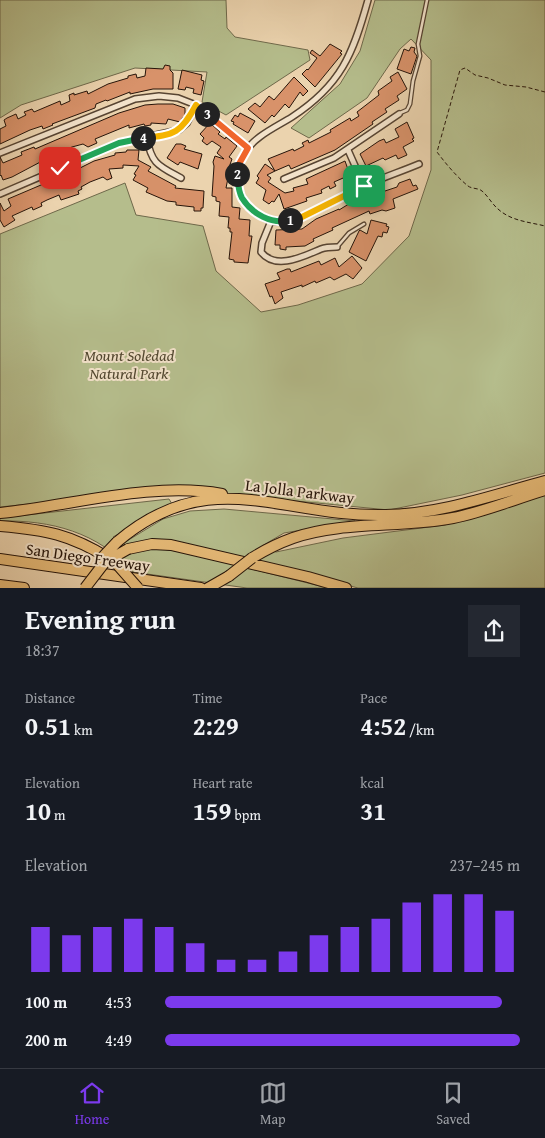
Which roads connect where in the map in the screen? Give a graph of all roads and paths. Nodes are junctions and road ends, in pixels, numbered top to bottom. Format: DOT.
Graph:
graph roads {
  1 [pos="368,0"];
  2 [pos="427,0"];
  3 [pos="545,92"];
  4 [pos="196,105"];
  5 [pos="399,114"];
  6 [pos="147,138"];
  7 [pos="248,148"];
  8 [pos="348,150"];
  9 [pos="0,153"];
  10 [pos="419,164"];
  11 [pos="181,178"];
  12 [pos="284,179"];
  13 [pos="364,186"];
  14 [pos="0,194"];
  15 [pos="271,221"];
  16 [pos="364,224"];
  17 [pos="545,226"];
  18 [pos="337,247"];
  19 [pos="545,481"];
  20 [pos="545,490"];
  21 [pos="259,501"];
  22 [pos="0,513"];
  23 [pos="0,526"];
  24 [pos="0,559"];
  25 [pos="228,576"];
  26 [pos="0,585"];
  27 [pos="24,588"];
  28 [pos="83,588"];
  29 [pos="138,588"];
  30 [pos="201,588"];
  31 [pos="208,588"];
  32 [pos="212,588"];
  33 [pos="346,588"];
  1 -- 7 [label="street"];
  2 -- 5 [label="lane"];
  3 -- 17 [label="path"];
  4 -- 6 [label="street"];
  4 -- 7 [label="street"];
  4 -- 9 [label="street"];
  5 -- 8 [label="street"];
  6 -- 11 [label="street"];
  6 -- 14 [label="street"];
  7 -- 15 [label="street"];
  8 -- 12 [label="street"];
  8 -- 13 [label="street"];
  10 -- 13 [label="street"];
  13 -- 15 [label="street"];
  15 -- 18 [label="street"];
  16 -- 18 [label="lane"];
  19 -- 21 [label="highway, La Jolla Parkway"];
  20 -- 25 [label="highway, La Jolla Parkway, bridge"];
  21 -- 22 [label="highway"];
  21 -- 28 [label="highway, La Jolla Parkway, bridge"];
  23 -- 29 [label="highway, bridge"];
  24 -- 30 [label="highway, San Diego Freeway"];
  25 -- 31 [label="highway"];
  25 -- 32 [label="highway, La Jolla Parkway"];
  26 -- 27 [label="highway"];
  28 -- 33 [label="highway, bridge"];
}
